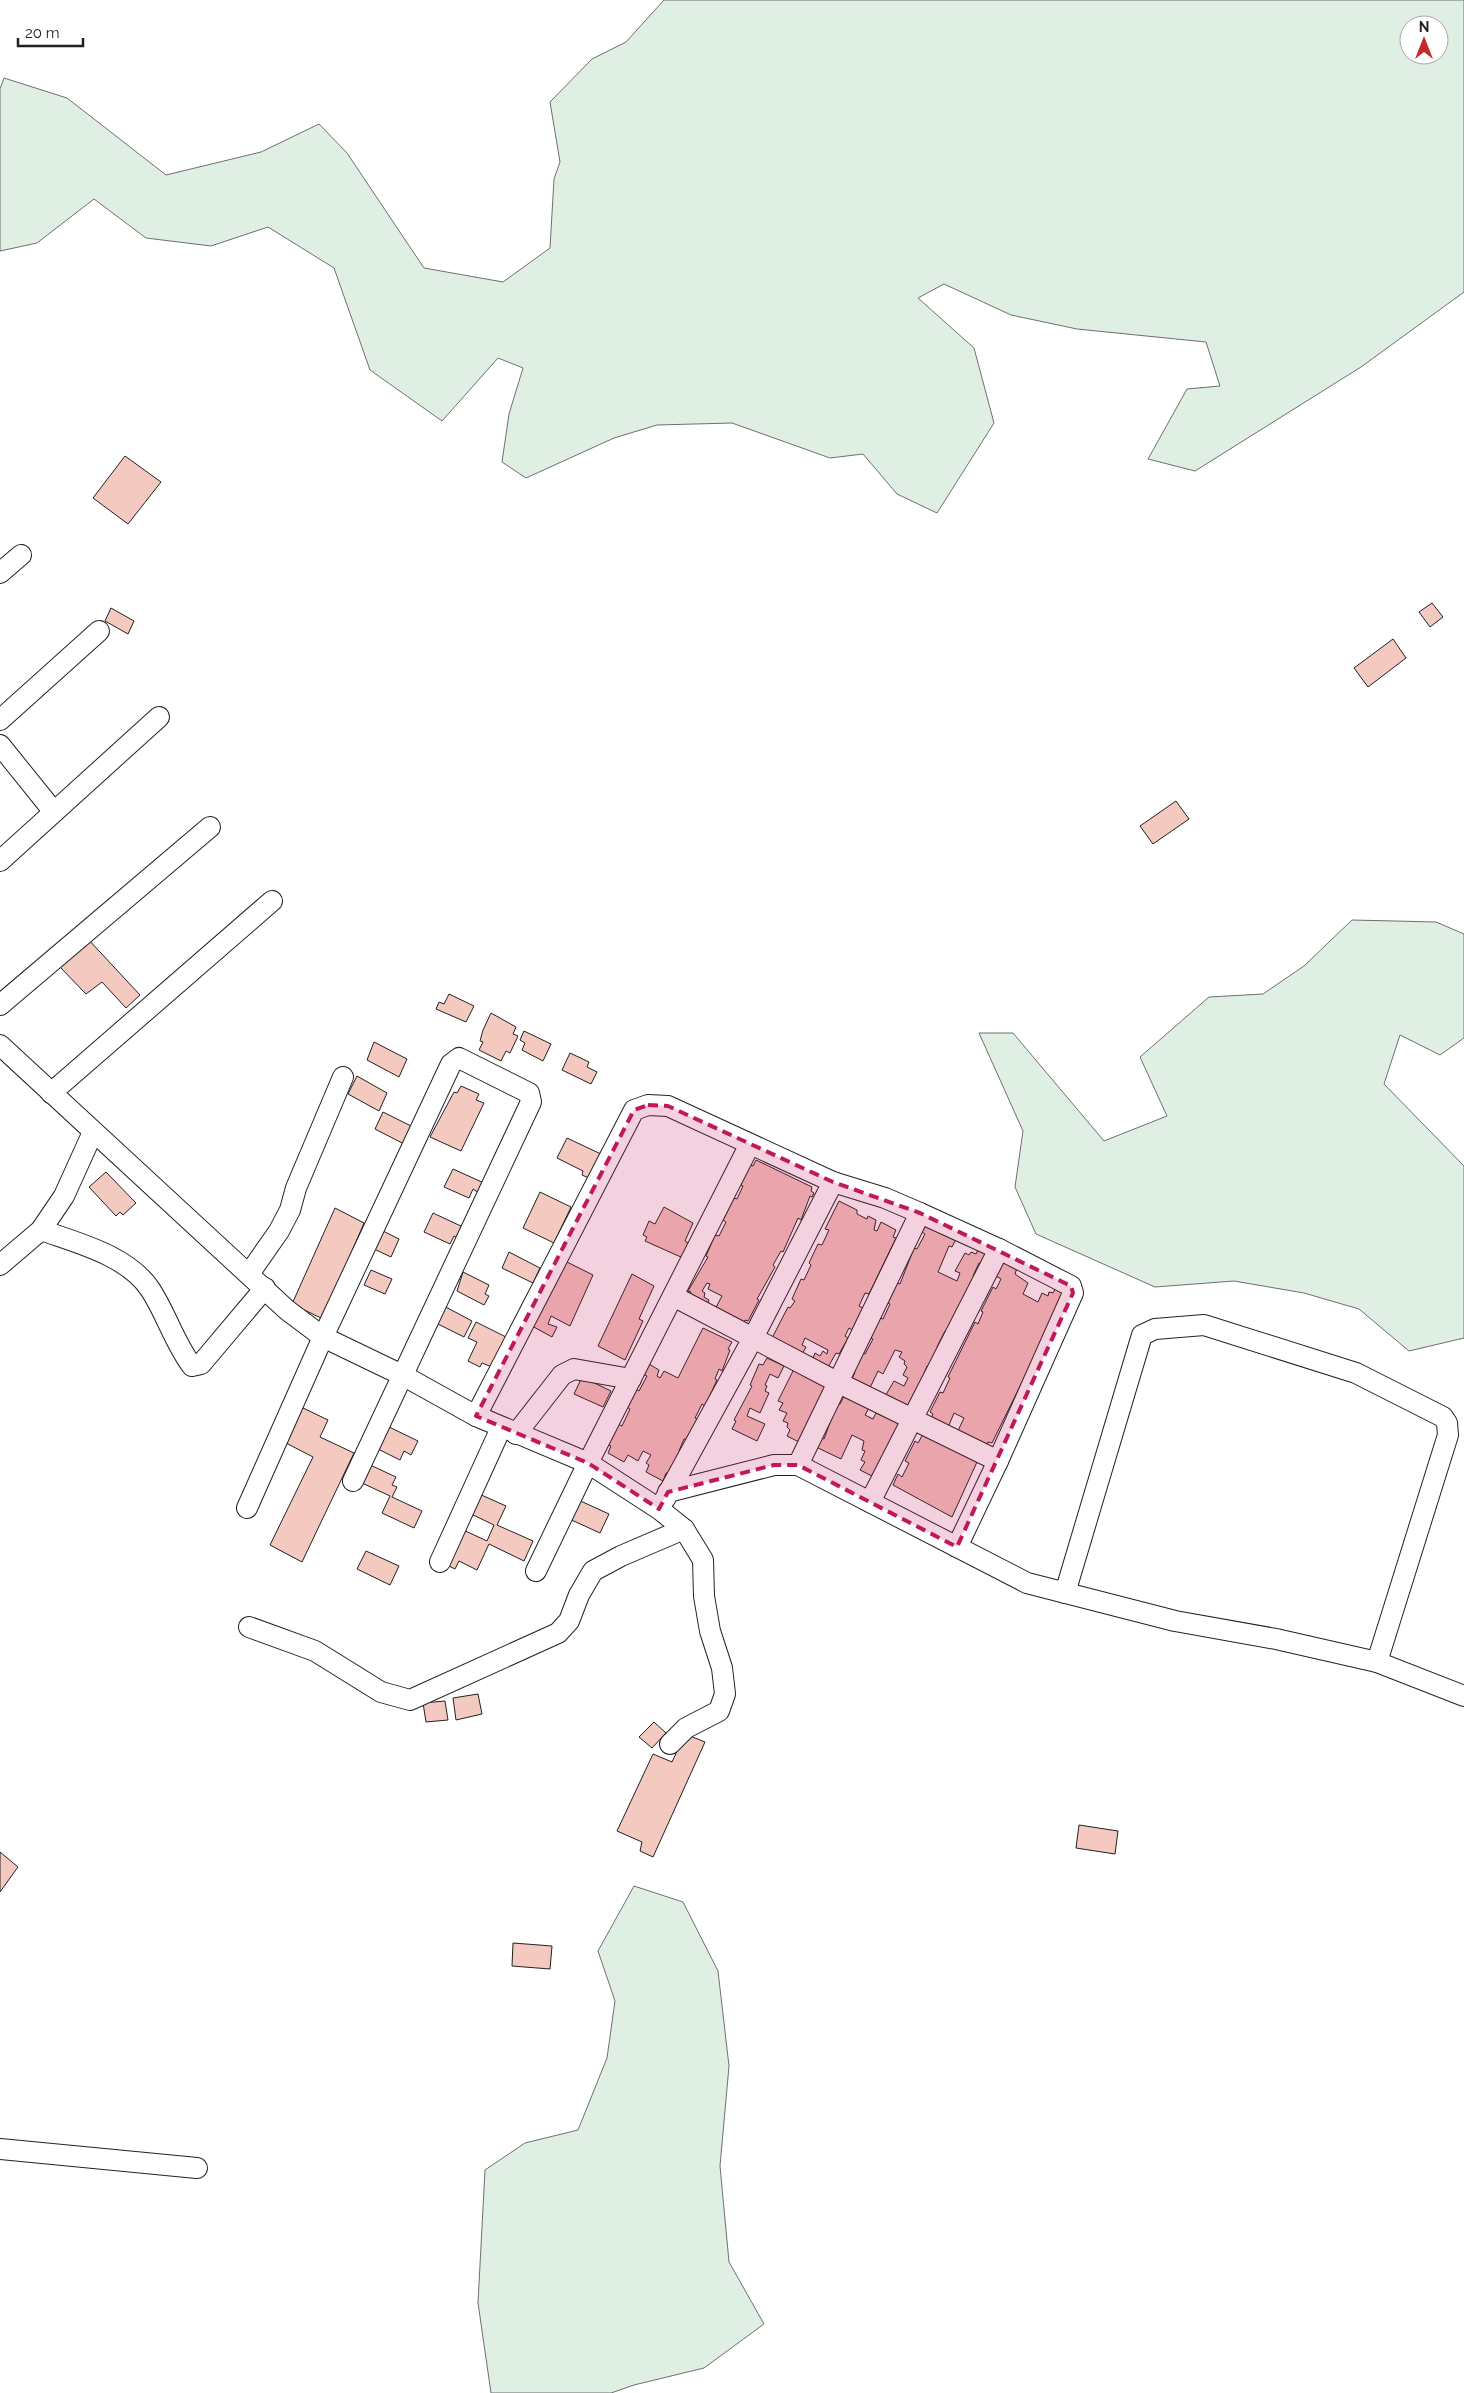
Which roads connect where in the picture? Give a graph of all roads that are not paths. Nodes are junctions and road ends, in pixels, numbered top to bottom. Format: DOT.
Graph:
graph roads {
  1 [pos="20,555"];
  2 [pos="0,573"];
  3 [pos="100,631"];
  4 [pos="160,717"];
  5 [pos="0,720"];
  6 [pos="0,745"];
  7 [pos="54,812"];
  8 [pos="210,827"];
  9 [pos="0,861"];
  10 [pos="272,901"];
  11 [pos="0,1004"];
  12 [pos="0,1046"];
  13 [pos="343,1077"];
  14 [pos="51,1093"];
  15 [pos="93,1132"];
  16 [pos="750,1144"];
  17 [pos="833,1182"];
  18 [pos="920,1214"];
  19 [pos="40,1230"];
  20 [pos="999,1249"];
  21 [pos="0,1264"];
  22 [pos="249,1274"];
  23 [pos="265,1288"];
  24 [pos="673,1296"];
  25 [pos="323,1337"];
  26 [pos="753,1338"];
  27 [pos="404,1376"];
  28 [pos="631,1379"];
  29 [pos="839,1383"];
  30 [pos="476,1416"];
  31 [pos="913,1418"];
  32 [pos="508,1431"];
  33 [pos="998,1461"];
  34 [pos="588,1463"];
  35 [pos="798,1466"];
  36 [pos="353,1481"];
  37 [pos="664,1501"];
  38 [pos="870,1502"];
  39 [pos="247,1508"];
  40 [pos="684,1529"];
  41 [pos="957,1547"];
  42 [pos="440,1562"];
  43 [pos="536,1571"];
  44 [pos="1065,1593"];
  45 [pos="249,1627"];
  46 [pos="1377,1662"];
  47 [pos="1464,1696"];
  48 [pos="670,1744"];
  49 [pos="0,2149"];
  50 [pos="197,2168"];
  1 -- 2 [label="street"];
  3 -- 5 [label="street"];
  4 -- 7 [label="street"];
  6 -- 7 [label="street"];
  7 -- 9 [label="street"];
  8 -- 11 [label="street"];
  10 -- 14 [label="street"];
  12 -- 14 [label="street"];
  13 -- 22 [label="street"];
  14 -- 15 [label="street"];
  15 -- 19 [label="street"];
  15 -- 22 [label="street"];
  16 -- 17 [label="street"];
  16 -- 24 [label="street"];
  16 -- 30 [label="street"];
  17 -- 18 [label="street"];
  17 -- 26 [label="street"];
  18 -- 20 [label="street"];
  18 -- 29 [label="street"];
  19 -- 21 [label="street"];
  19 -- 23 [label="street"];
  20 -- 31 [label="street"];
  20 -- 33 [label="street"];
  22 -- 23 [label="street"];
  23 -- 25 [label="street"];
  24 -- 26 [label="street"];
  24 -- 28 [label="street"];
  25 -- 27 [label="street"];
  25 -- 27 [label="street"];
  25 -- 39 [label="street"];
  26 -- 29 [label="street"];
  26 -- 37 [label="street"];
  27 -- 30 [label="street"];
  27 -- 36 [label="street"];
  28 -- 32 [label="street"];
  28 -- 34 [label="street"];
  29 -- 31 [label="street"];
  29 -- 35 [label="street"];
  30 -- 32 [label="street"];
  31 -- 33 [label="street"];
  31 -- 38 [label="street"];
  32 -- 34 [label="street"];
  32 -- 42 [label="street"];
  33 -- 41 [label="street"];
  34 -- 37 [label="street"];
  34 -- 43 [label="street"];
  35 -- 37 [label="street"];
  35 -- 38 [label="street"];
  37 -- 40 [label="street"];
  38 -- 41 [label="street"];
  40 -- 45 [label="street"];
  40 -- 48 [label="street"];
  41 -- 44 [label="street"];
  44 -- 46 [label="street"];
  44 -- 46 [label="street"];
  46 -- 47 [label="street"];
  49 -- 50 [label="street"];
}
